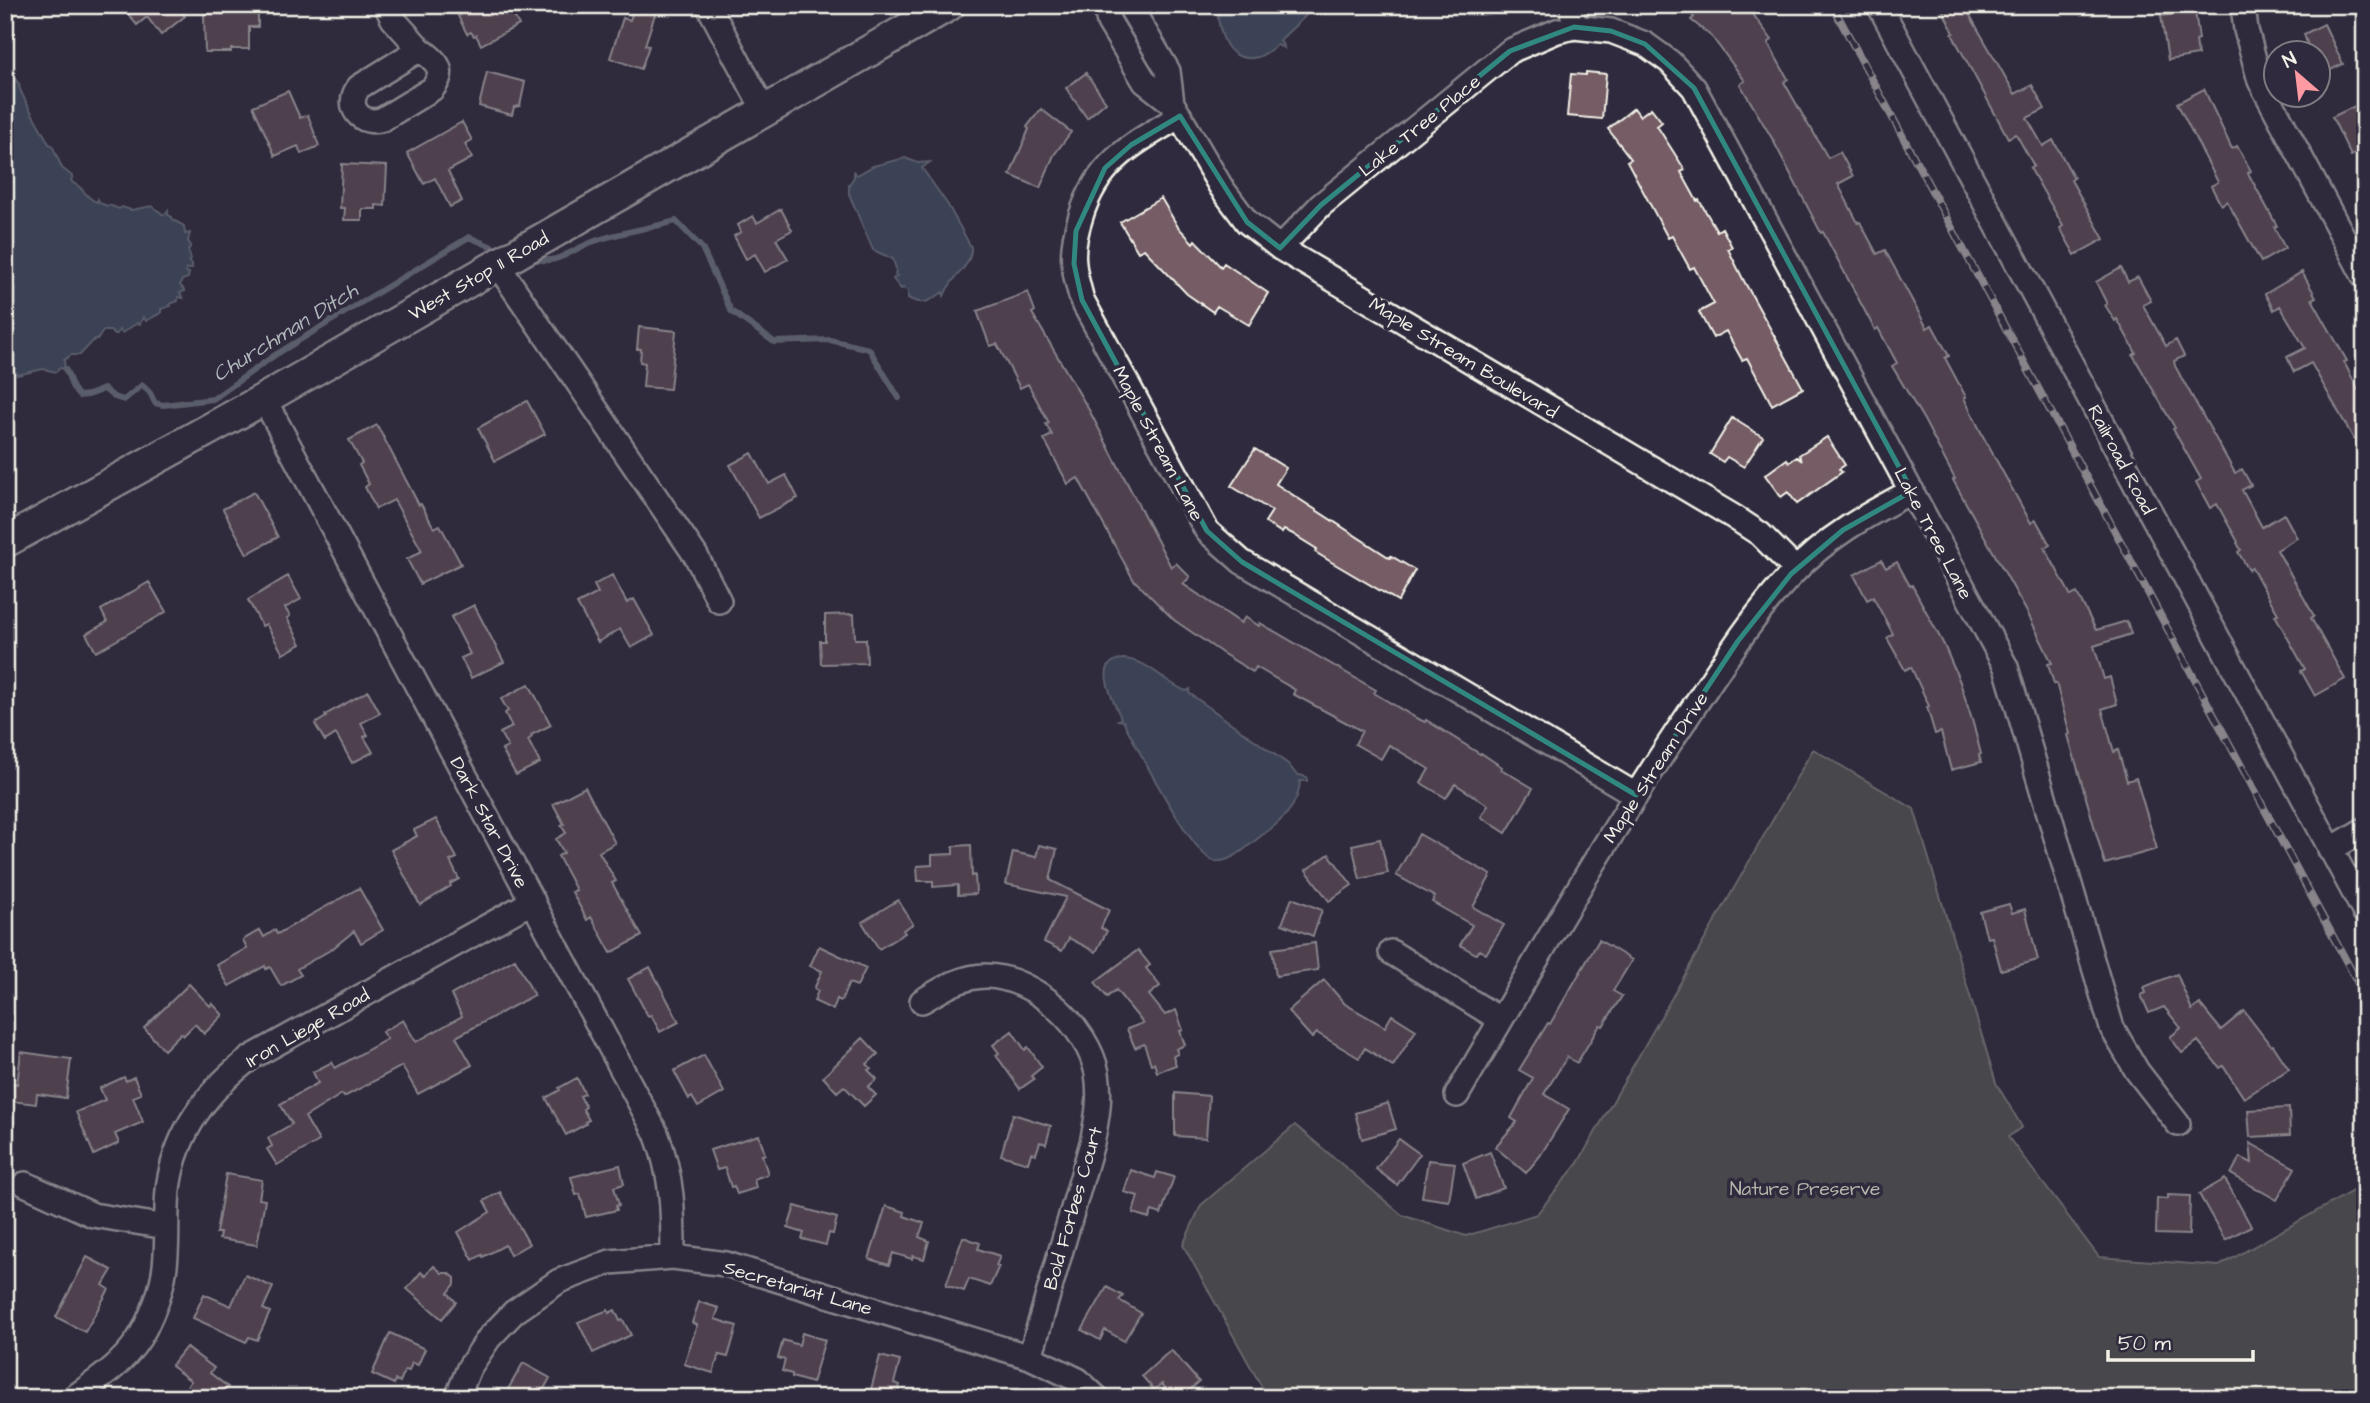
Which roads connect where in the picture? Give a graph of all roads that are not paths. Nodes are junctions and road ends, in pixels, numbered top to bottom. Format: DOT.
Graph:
graph roads {
  1 [pos="386,5"];
  2 [pos="708,5"];
  3 [pos="949,5"];
  4 [pos="1105,5"];
  5 [pos="1129,5"];
  6 [pos="1879,5"];
  7 [pos="2244,5"];
  8 [pos="1573,16"];
  9 [pos="420,49"];
  10 [pos="764,110"];
  11 [pos="1176,110"];
  12 [pos="1280,248"];
  13 [pos="497,264"];
  14 [pos="2365,278"];
  15 [pos="264,399"];
  16 [pos="1912,491"];
  17 [pos="5,542"];
  18 [pos="1796,570"];
  19 [pos="719,601"];
  20 [pos="1636,795"];
  21 [pos="2365,830"];
  22 [pos="2330,850"];
  23 [pos="533,901"];
  24 [pos="2365,913"];
  25 [pos="1391,952"];
  26 [pos="922,1001"];
  27 [pos="1501,1020"];
  28 [pos="1457,1095"];
  29 [pos="2178,1124"];
  30 [pos="25,1184"];
  31 [pos="166,1227"];
  32 [pos="673,1257"];
  33 [pos="1030,1357"];
  34 [pos="73,1398"];
  35 [pos="457,1398"];
  36 [pos="1097,1398"];
  1 -- 9 [label="street"];
  2 -- 10 [label="street"];
  3 -- 10 [label="main road, West Stop 11 Road"];
  4 -- 11 [label="street, Maple Stream Boulevard"];
  5 -- 11 [label="street, Maple Stream Boulevard"];
  6 -- 22 [label="street, Railroad Road"];
  7 -- 14 [label="street"];
  8 -- 12 [label="street, Lake Tree Place"];
  8 -- 16 [label="street, Lake Tree Lane"];
  10 -- 13 [label="main road, West Stop 11 Road"];
  11 -- 12 [label="street, Maple Stream Boulevard"];
  11 -- 20 [label="street, Maple Stream Lane"];
  12 -- 18 [label="street, Maple Stream Boulevard"];
  13 -- 15 [label="main road, West Stop 11 Road"];
  13 -- 19 [label="street"];
  15 -- 17 [label="main road, West Stop 11 Road"];
  15 -- 23 [label="street, Dark Star Drive"];
  16 -- 18 [label="street, Maple Stream Drive"];
  16 -- 29 [label="street, Lake Tree Lane"];
  18 -- 20 [label="street, Maple Stream Drive"];
  20 -- 27 [label="street, Maple Stream Drive"];
  21 -- 22 [label="street"];
  22 -- 24 [label="street, Railroad Road"];
  23 -- 31 [label="street, Iron Liege Road"];
  23 -- 32 [label="street, Dark Star Drive"];
  25 -- 27 [label="street"];
  26 -- 33 [label="street, Bold Forbes Court"];
  27 -- 28 [label="street, Maple Stream Drive"];
  30 -- 31 [label="street"];
  31 -- 34 [label="street, Iron Liege Road"];
  32 -- 33 [label="street, Secretariat Lane"];
  32 -- 35 [label="street, Secretariat Lane"];
  33 -- 36 [label="street, Secretariat Lane"];
}
